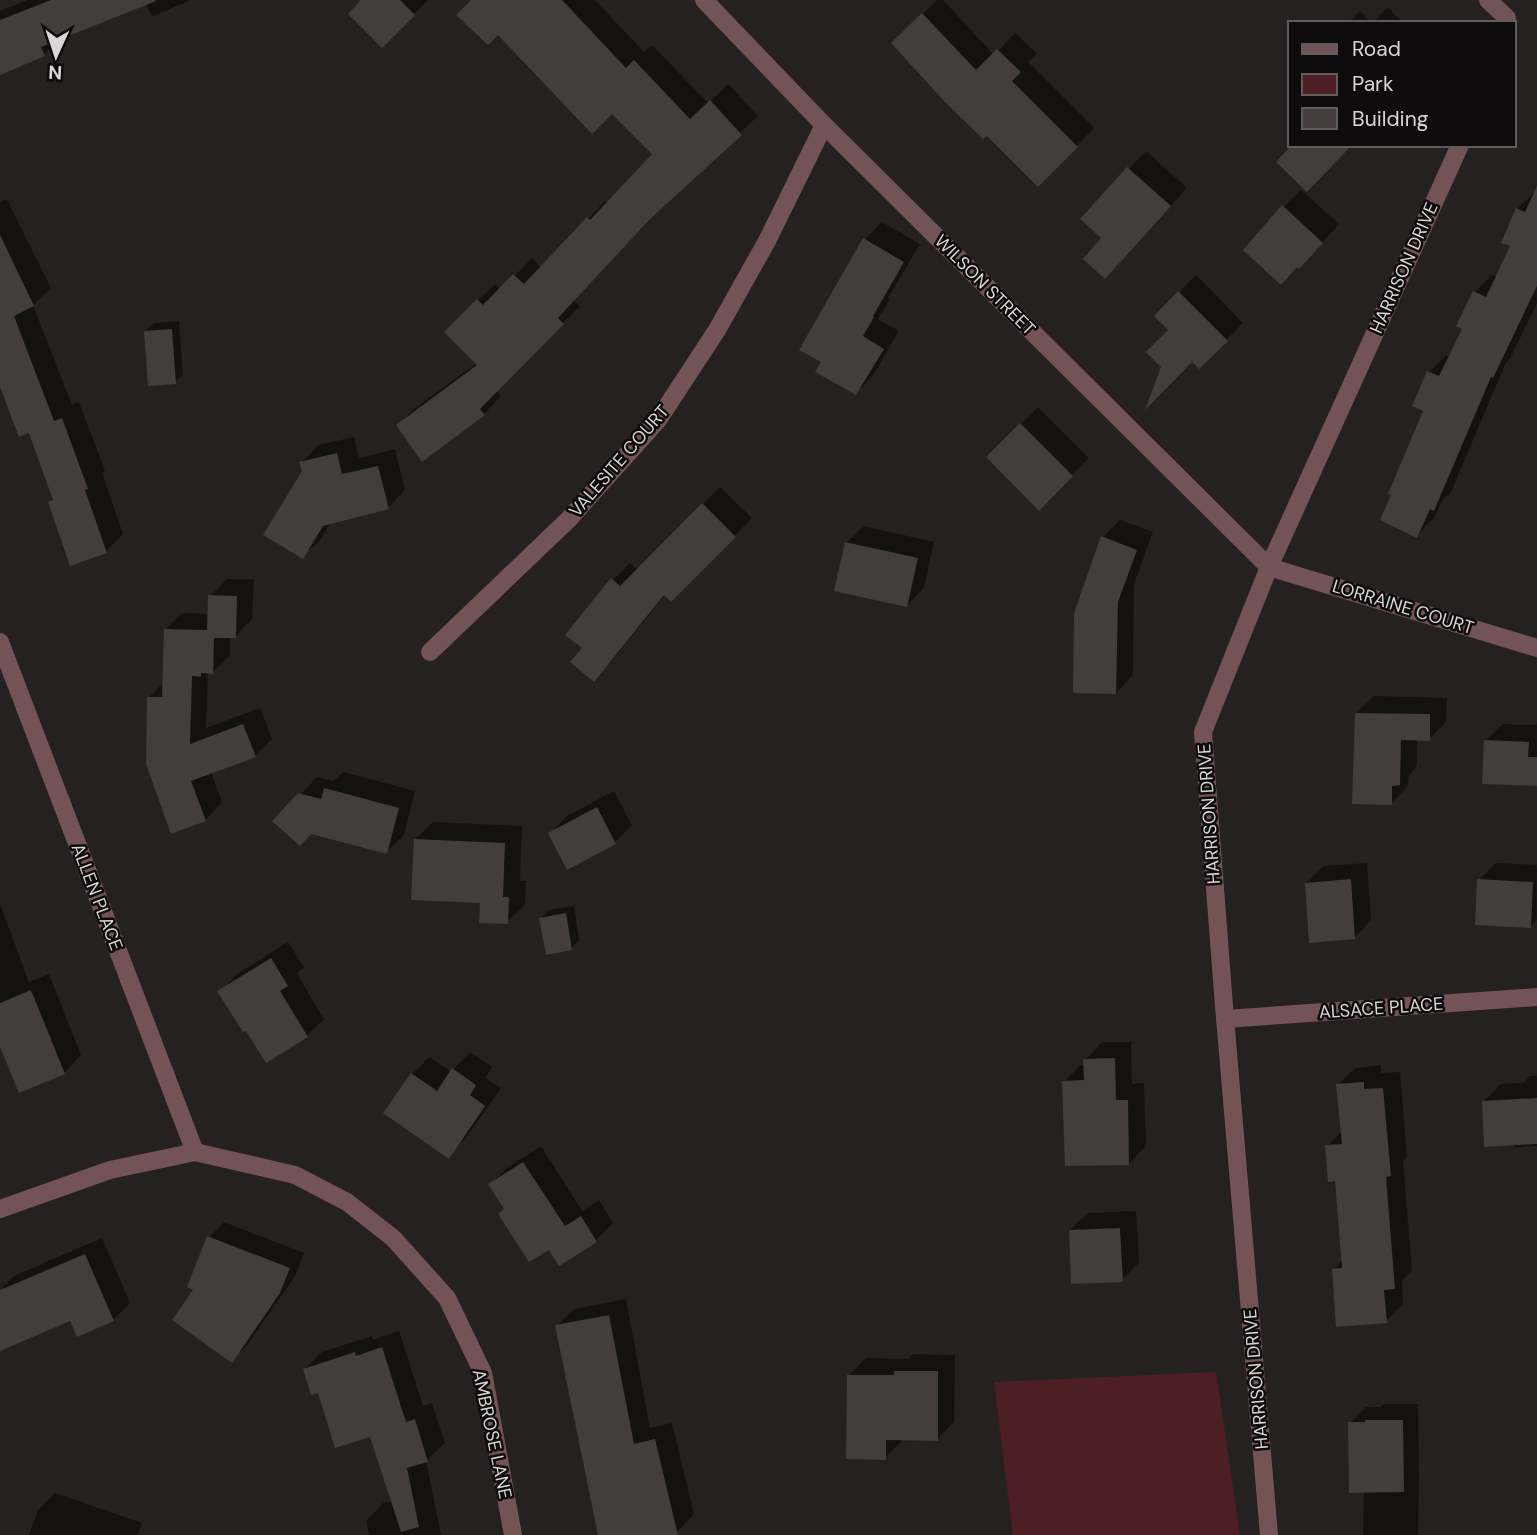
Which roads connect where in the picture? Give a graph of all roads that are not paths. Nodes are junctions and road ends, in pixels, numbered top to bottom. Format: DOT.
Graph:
graph roads {
  1 [pos="704,0"];
  2 [pos="1489,0"];
  3 [pos="1513,0"];
  4 [pos="1506,21"];
  5 [pos="824,125"];
  6 [pos="1459,147"];
  7 [pos="1269,567"];
  8 [pos="0,642"];
  9 [pos="1537,648"];
  10 [pos="430,652"];
  11 [pos="1537,997"];
  12 [pos="1225,1019"];
  13 [pos="195,1152"];
  14 [pos="0,1209"];
  15 [pos="513,1535"];
  16 [pos="1269,1535"];
  1 -- 5 [label="street, WILSON STREET"];
  2 -- 4 [label="street"];
  3 -- 4 [label="street"];
  5 -- 7 [label="street, WILSON STREET"];
  5 -- 10 [label="street, VALESITE COURT"];
  6 -- 7 [label="street, HARRISON DRIVE"];
  7 -- 9 [label="street, LORRAINE COURT"];
  7 -- 12 [label="street, HARRISON DRIVE"];
  8 -- 13 [label="street, ALLEN PLACE"];
  11 -- 12 [label="street, ALSACE PLACE"];
  12 -- 16 [label="street, HARRISON DRIVE"];
  13 -- 14 [label="street, AMBROSE LANE"];
  13 -- 15 [label="street, AMBROSE LANE"];
}
